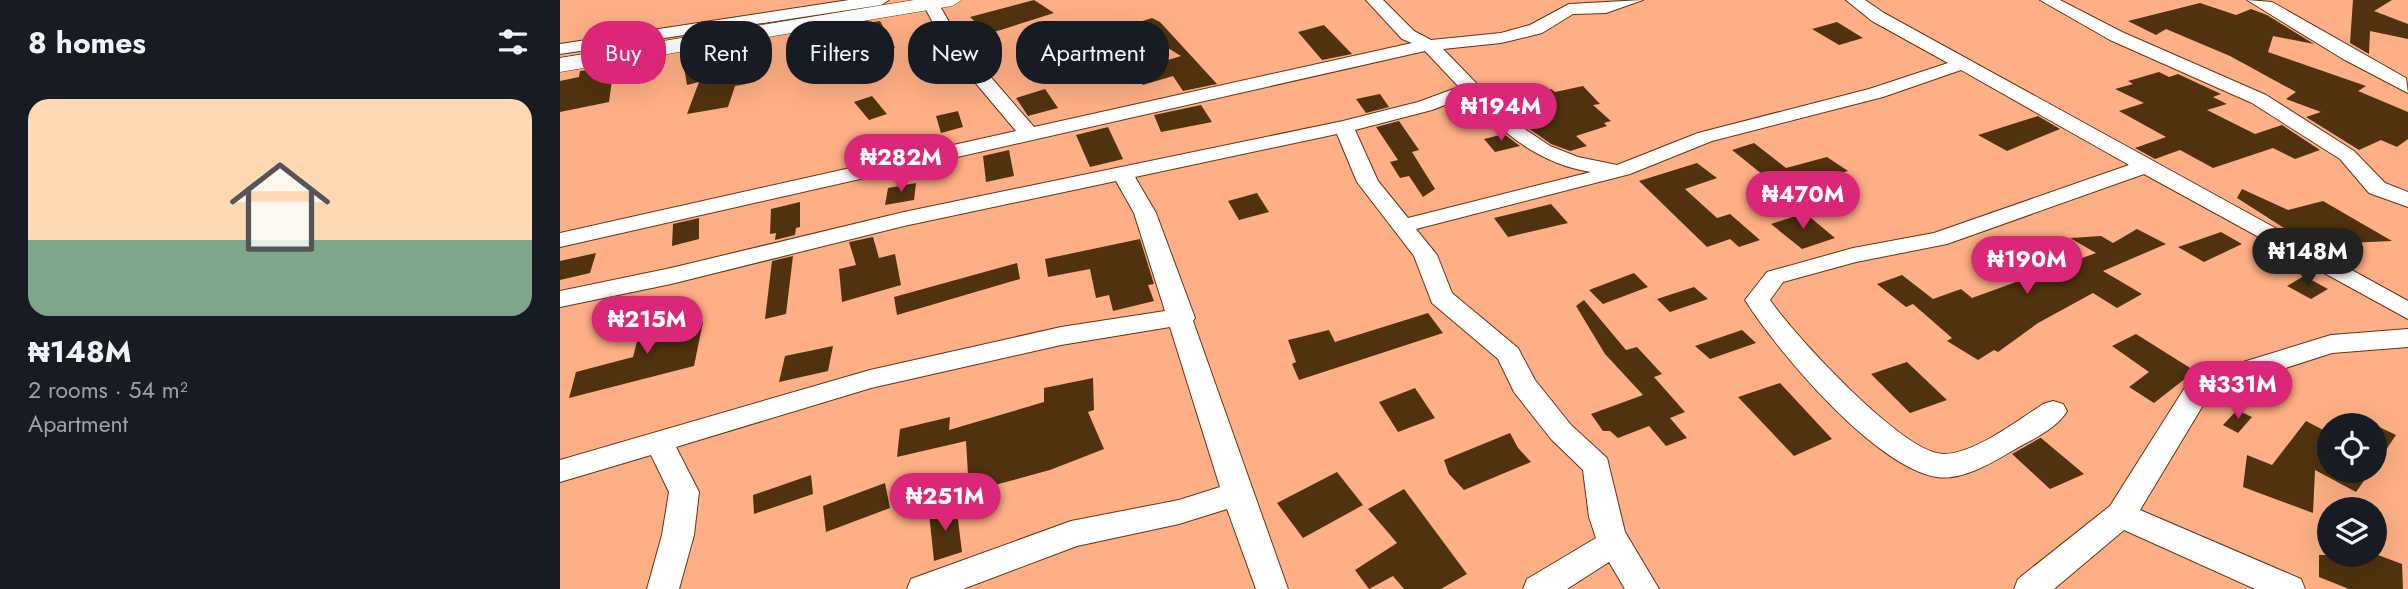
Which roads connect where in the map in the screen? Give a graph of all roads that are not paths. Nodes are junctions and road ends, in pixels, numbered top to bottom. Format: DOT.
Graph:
graph roads {
  1 [pos="881,0"];
  2 [pos="1374,0"];
  3 [pos="1635,0"];
  4 [pos="1854,0"];
  5 [pos="2048,0"];
  6 [pos="2255,0"];
  7 [pos="942,2"];
  8 [pos="1564,5"];
  9 [pos="1429,45"];
  10 [pos="560,49"];
  11 [pos="1963,63"];
  12 [pos="560,65"];
  13 [pos="2408,87"];
  14 [pos="1470,89"];
  15 [pos="1344,127"];
  16 [pos="1028,133"];
  17 [pos="2148,165"];
  18 [pos="1623,170"];
  19 [pos="1123,174"];
  20 [pos="2408,200"];
  21 [pos="1405,225"];
  22 [pos="560,240"];
  23 [pos="560,299"];
  24 [pos="2408,311"];
  25 [pos="1182,318"];
  26 [pos="2408,338"];
  27 [pos="2053,411"];
  28 [pos="660,444"];
  29 [pos="560,471"];
  30 [pos="1237,494"];
  31 [pos="2121,515"];
  32 [pos="1614,543"];
  33 [pos="663,589"];
  34 [pos="923,589"];
  35 [pos="1272,589"];
  36 [pos="1539,589"];
  37 [pos="1643,589"];
  38 [pos="2030,589"];
  39 [pos="2289,589"];
  1 -- 10 [label="street"];
  2 -- 9 [label="street"];
  3 -- 8 [label="street"];
  4 -- 11 [label="street"];
  5 -- 20 [label="street"];
  6 -- 13 [label="street"];
  7 -- 12 [label="street"];
  7 -- 16 [label="street"];
  8 -- 9 [label="street"];
  9 -- 14 [label="street"];
  9 -- 16 [label="street"];
  11 -- 17 [label="street"];
  11 -- 18 [label="street"];
  14 -- 15 [label="street"];
  14 -- 18 [label="street"];
  15 -- 19 [label="street"];
  15 -- 21 [label="street"];
  16 -- 22 [label="street"];
  17 -- 24 [label="street"];
  17 -- 27 [label="street"];
  18 -- 21 [label="street"];
  19 -- 23 [label="street"];
  19 -- 25 [label="street"];
  21 -- 32 [label="street"];
  25 -- 28 [label="street"];
  25 -- 30 [label="street"];
  26 -- 31 [label="street"];
  28 -- 29 [label="street"];
  28 -- 33 [label="street"];
  30 -- 34 [label="street"];
  30 -- 35 [label="street"];
  31 -- 38 [label="street"];
  31 -- 39 [label="street"];
  32 -- 36 [label="street"];
  32 -- 37 [label="street"];
}
